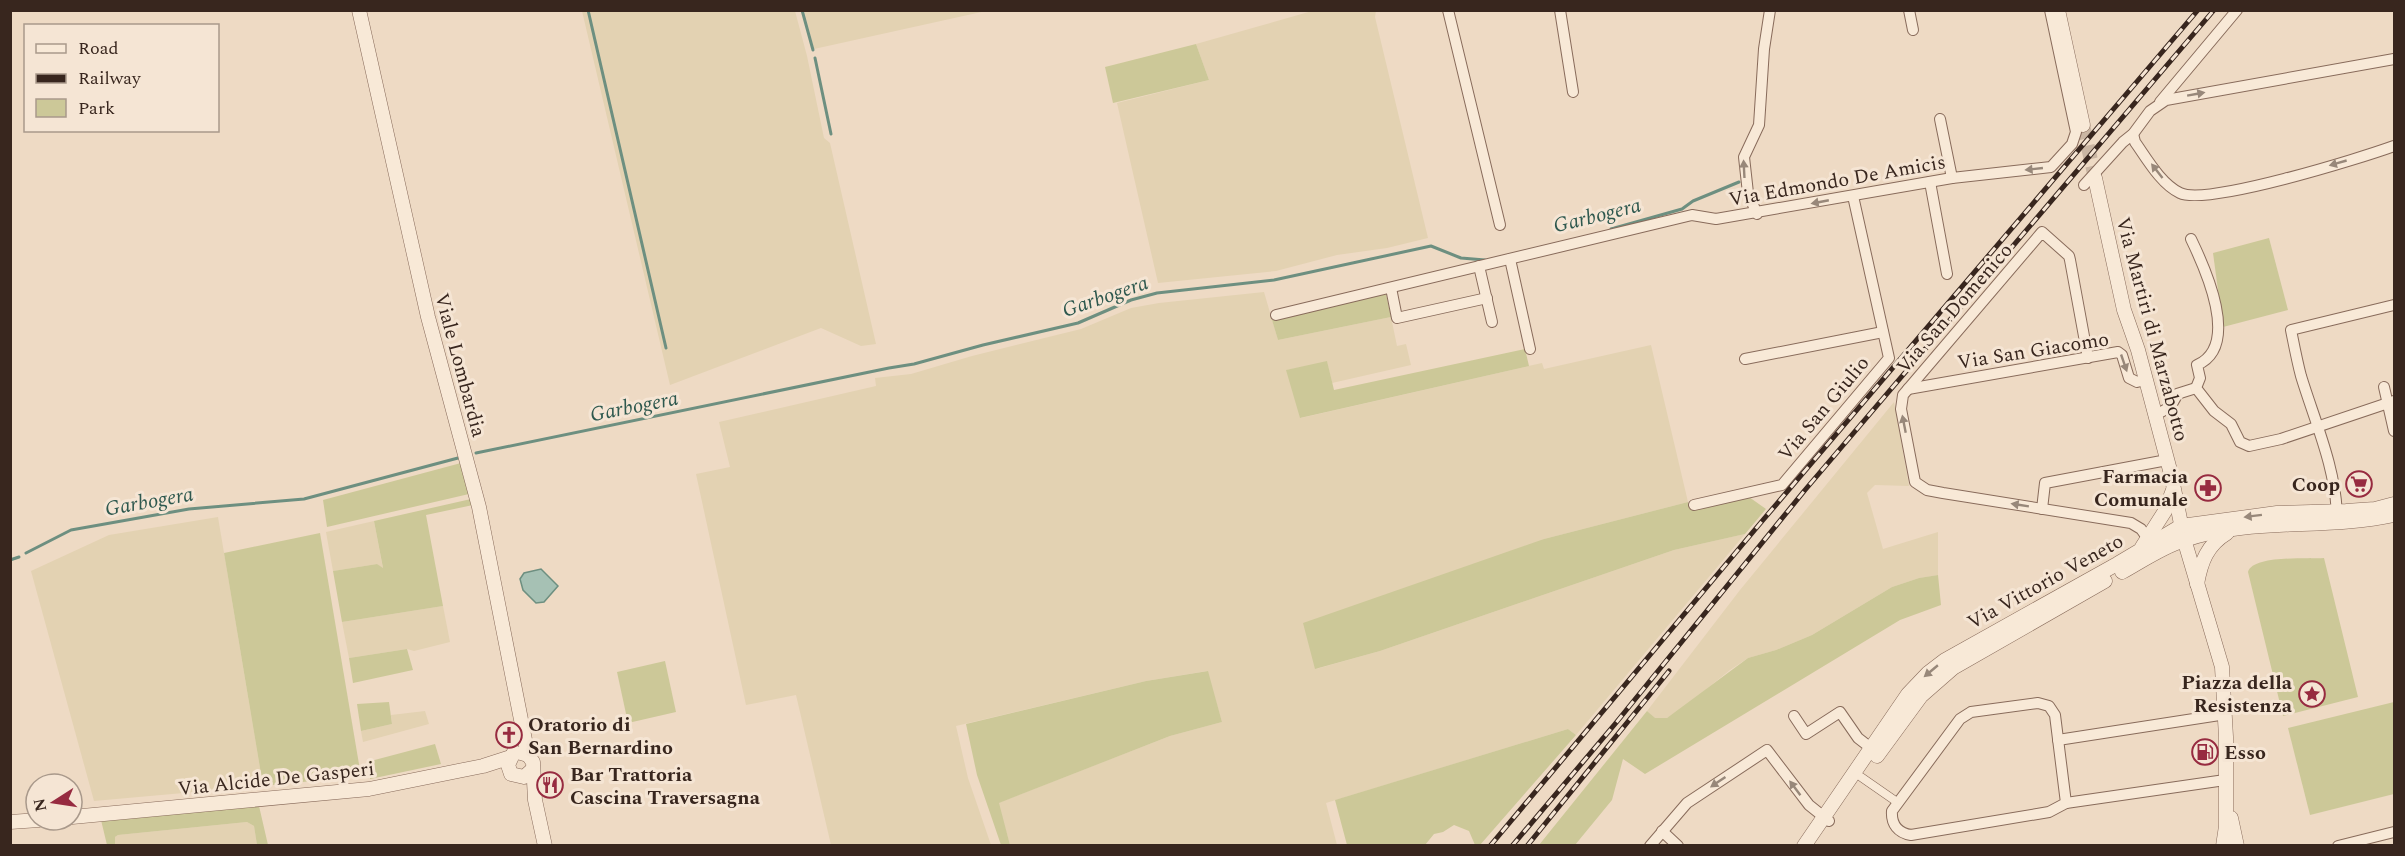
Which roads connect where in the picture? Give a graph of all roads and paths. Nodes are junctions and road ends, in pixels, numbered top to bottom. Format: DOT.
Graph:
graph roads {
  1 [pos="359,10"];
  2 [pos="1448,10"];
  3 [pos="1560,10"];
  4 [pos="1770,10"];
  5 [pos="1909,10"];
  6 [pos="2050,10"];
  7 [pos="2058,10"];
  8 [pos="2237,10"];
  9 [pos="1913,30"];
  10 [pos="2394,59"];
  11 [pos="1573,92"];
  12 [pos="2159,103"];
  13 [pos="1940,119"];
  14 [pos="2079,130"];
  15 [pos="2133,135"];
  16 [pos="2394,146"];
  17 [pos="1952,178"];
  18 [pos="2090,181"];
  19 [pos="1930,182"];
  20 [pos="1853,196"];
  21 [pos="1757,214"];
  22 [pos="1500,225"];
  23 [pos="2191,239"];
  24 [pos="1510,259"];
  25 [pos="1479,266"];
  26 [pos="1947,274"];
  27 [pos="1391,288"];
  28 [pos="1487,298"];
  29 [pos="2394,305"];
  30 [pos="1276,315"];
  31 [pos="1492,322"];
  32 [pos="1882,332"];
  33 [pos="1530,349"];
  34 [pos="2088,358"];
  35 [pos="1745,359"];
  36 [pos="2145,380"];
  37 [pos="2384,387"];
  38 [pos="2196,388"];
  39 [pos="1908,389"];
  40 [pos="2391,402"];
  41 [pos="2154,415"];
  42 [pos="2318,428"];
  43 [pos="2394,431"];
  44 [pos="2167,460"];
  45 [pos="2174,488"];
  46 [pos="2394,504"];
  47 [pos="1694,505"];
  48 [pos="2042,509"];
  49 [pos="2394,515"];
  50 [pos="2337,517"];
  51 [pos="2231,531"];
  52 [pos="2182,532"];
  53 [pos="2146,544"];
  54 [pos="2197,586"];
  55 [pos="2226,714"];
  56 [pos="1794,716"];
  57 [pos="522,729"];
  58 [pos="2058,740"];
  59 [pos="1875,751"];
  60 [pos="528,755"];
  61 [pos="512,756"];
  62 [pos="483,766"];
  63 [pos="532,770"];
  64 [pos="513,775"];
  65 [pos="1861,777"];
  66 [pos="2225,783"];
  67 [pos="535,800"];
  68 [pos="1897,802"];
  69 [pos="2066,802"];
  70 [pos="84,816"];
  71 [pos="1826,819"];
  72 [pos="1662,831"];
  73 [pos="2394,832"];
  74 [pos="545,842"];
  75 [pos="2366,842"];
  76 [pos="1650,846"];
  77 [pos="1678,846"];
  78 [pos="1804,846"];
  79 [pos="1812,846"];
  80 [pos="2223,846"];
  81 [pos="2229,846"];
  82 [pos="2236,846"];
  83 [pos="2338,846"];
  1 -- 57 [label="street, Viale Lombardia"];
  2 -- 22 [label="street"];
  3 -- 11 [label="street"];
  21 -- 4 [label="street, one-way"];
  5 -- 9 [label="street"];
  6 -- 14 [label="street"];
  7 -- 14 [label="street"];
  8 -- 12 [label="street"];
  12 -- 10 [label="street, one-way"];
  12 -- 15 [label="street"];
  13 -- 17 [label="street"];
  14 -- 17 [label="street, Via Edmondo De Amicis, one-way"];
  16 -- 15 [label="street, one-way"];
  15 -- 18 [label="street"];
  17 -- 19 [label="street, Via Edmondo De Amicis"];
  18 -- 36 [label="street, Via Martiri di Marzabotto"];
  19 -- 20 [label="street, Via Edmondo De Amicis"];
  19 -- 26 [label="street"];
  20 -- 21 [label="street, Via Edmondo De Amicis, one-way"];
  20 -- 32 [label="street, Via San Giulio"];
  21 -- 24 [label="street, Via Edmondo De Amicis"];
  23 -- 38 [label="street"];
  24 -- 25 [label="street, Via Edmondo De Amicis"];
  24 -- 33 [label="street"];
  25 -- 27 [label="street, Via Edmondo De Amicis"];
  25 -- 28 [label="street"];
  27 -- 28 [label="street"];
  27 -- 30 [label="street, Via Edmondo De Amicis"];
  28 -- 31 [label="street"];
  29 -- 42 [label="street"];
  32 -- 35 [label="street"];
  32 -- 47 [label="street, Via San Giulio"];
  34 -- 36 [label="street, Via San Giacomo, one-way"];
  34 -- 39 [label="street, Via San Giacomo"];
  34 -- 39 [label="street, Via San Domenico"];
  36 -- 41 [label="street, Via Martiri di Marzabotto"];
  37 -- 40 [label="street"];
  38 -- 41 [label="street"];
  38 -- 42 [label="street"];
  48 -- 39 [label="street, Via San Domenico, one-way"];
  40 -- 42 [label="street"];
  40 -- 43 [label="street"];
  41 -- 44 [label="street, Via Martiri di Marzabotto"];
  42 -- 50 [label="street"];
  44 -- 45 [label="street, Via Martiri di Marzabotto"];
  44 -- 48 [label="street"];
  45 -- 52 [label="street, Via Martiri di Marzabotto"];
  45 -- 53 [label="street"];
  46 -- 50 [label="street, Via Vittorio Veneto"];
  48 -- 53 [label="street"];
  49 -- 50 [label="street, Via Vittorio Veneto"];
  50 -- 51 [label="street, Via Vittorio Veneto"];
  50 -- 52 [label="street, Via Vittorio Veneto, one-way"];
  51 -- 52 [label="street, Via Vittorio Veneto"];
  51 -- 54 [label="street"];
  52 -- 53 [label="street, Via Vittorio Veneto"];
  52 -- 54 [label="street, Via Martiri di Marzabotto"];
  52 -- 59 [label="street, Via Vittorio Veneto"];
  53 -- 59 [label="street, Via Vittorio Veneto, one-way"];
  54 -- 55 [label="street, Via Martiri di Marzabotto"];
  55 -- 58 [label="street"];
  55 -- 66 [label="street, Via Martiri di Marzabotto"];
  56 -- 59 [label="street"];
  57 -- 60 [label="street, Viale Lombardia"];
  57 -- 61 [label="street, Viale Lombardia"];
  58 -- 68 [label="street"];
  58 -- 69 [label="street"];
  59 -- 65 [label="street, Via Vittorio Veneto"];
  59 -- 71 [label="street, Via Vittorio Veneto"];
  60 -- 61 [label="street"];
  60 -- 63 [label="street"];
  61 -- 62 [label="street, Via Alcide De Gasperi"];
  61 -- 64 [label="street"];
  62 -- 64 [label="street, Via Alcide De Gasperi"];
  62 -- 70 [label="street, Via Alcide De Gasperi"];
  63 -- 64 [label="street"];
  63 -- 67 [label="street"];
  64 -- 67 [label="street"];
  65 -- 68 [label="street"];
  65 -- 71 [label="street, Via Vittorio Veneto"];
  66 -- 69 [label="street"];
  66 -- 80 [label="street"];
  66 -- 82 [label="street"];
  67 -- 74 [label="street"];
  68 -- 69 [label="street"];
  71 -- 72 [label="street, one-way"];
  71 -- 78 [label="street, Via Vittorio Veneto"];
  71 -- 79 [label="street, Via Vittorio Veneto"];
  72 -- 76 [label="street"];
  72 -- 77 [label="street"];
  73 -- 75 [label="street"];
  75 -- 83 [label="street"];
  81 -- 82 [label="street"];
}
